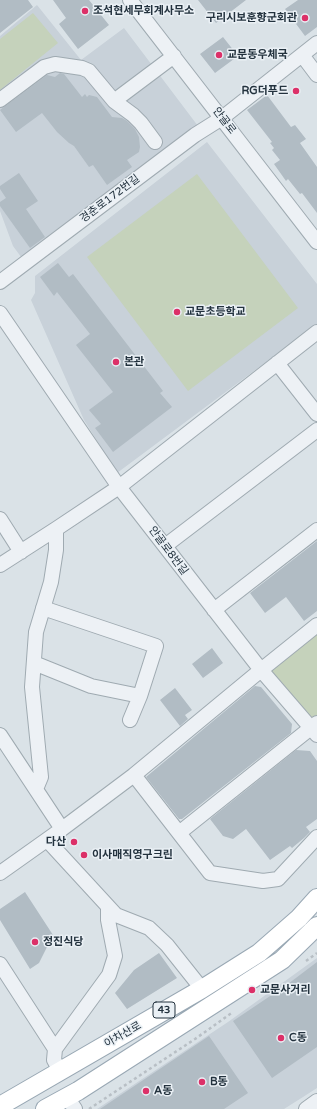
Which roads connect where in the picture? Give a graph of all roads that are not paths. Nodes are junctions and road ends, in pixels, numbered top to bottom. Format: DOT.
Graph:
graph roads {
  1 [pos="130,0"];
  2 [pos="317,43"];
  3 [pos="302,55"];
  4 [pos="174,56"];
  5 [pos="317,75"];
  6 [pos="0,100"];
  7 [pos="114,101"];
  8 [pos="222,118"];
  9 [pos="154,142"];
  10 [pos="317,242"];
  11 [pos="0,282"];
  12 [pos="0,313"];
  13 [pos="317,332"];
  14 [pos="278,363"];
  15 [pos="317,414"];
  16 [pos="317,430"];
  17 [pos="119,486"];
  18 [pos="0,519"];
  19 [pos="56,529"];
  20 [pos="317,530"];
  21 [pos="165,546"];
  22 [pos="21,552"];
  23 [pos="0,565"];
  24 [pos="43,608"];
  25 [pos="214,610"];
  26 [pos="317,625"];
  27 [pos="34,663"];
  28 [pos="261,670"];
  29 [pos="140,696"];
  30 [pos="130,720"];
  31 [pos="315,729"];
  32 [pos="0,735"];
  33 [pos="134,775"];
  34 [pos="36,789"];
  35 [pos="62,829"];
  36 [pos="179,833"];
  37 [pos="317,837"];
  38 [pos="46,840"];
  39 [pos="0,873"];
  40 [pos="317,898"];
  41 [pos="108,907"];
  42 [pos="317,926"];
  43 [pos="0,964"];
  44 [pos="202,989"];
  45 [pos="55,1049"];
  46 [pos="60,1071"];
  47 [pos="317,1101"];
  48 [pos="71,1103"];
  49 [pos="0,1106"];
  50 [pos="45,1109"];
  51 [pos="306,1109"];
  1 -- 4 [label="street, 안골로"];
  2 -- 3 [label="street, 경춘로172번길"];
  3 -- 5 [label="street"];
  3 -- 8 [label="street, 경춘로172번길"];
  4 -- 7 [label="street"];
  4 -- 8 [label="street, 안골로"];
  6 -- 7 [label="street"];
  7 -- 9 [label="street"];
  8 -- 10 [label="street, 안골로"];
  8 -- 11 [label="street, 경춘로172번길"];
  12 -- 17 [label="street, 안골로8번길"];
  13 -- 14 [label="street"];
  14 -- 15 [label="street"];
  14 -- 17 [label="street"];
  16 -- 21 [label="street"];
  17 -- 19 [label="street"];
  17 -- 21 [label="street, 안골로8번길"];
  18 -- 22 [label="street"];
  19 -- 22 [label="street"];
  19 -- 24 [label="street"];
  20 -- 25 [label="street"];
  21 -- 25 [label="street, 안골로8번길"];
  22 -- 23 [label="street"];
  24 -- 27 [label="street"];
  24 -- 29 [label="street"];
  25 -- 28 [label="street, 안골로8번길"];
  26 -- 28 [label="street"];
  27 -- 29 [label="street"];
  27 -- 34 [label="street"];
  28 -- 31 [label="street, 안골로8번길"];
  28 -- 33 [label="street"];
  29 -- 30 [label="street"];
  31 -- 36 [label="street"];
  32 -- 34 [label="street"];
  33 -- 35 [label="street"];
  33 -- 36 [label="street"];
  34 -- 35 [label="street"];
  35 -- 38 [label="street"];
  36 -- 37 [label="street"];
  38 -- 39 [label="street"];
  38 -- 41 [label="street"];
  40 -- 44 [label="main road, 아차산로 / 43"];
  41 -- 44 [label="street"];
  41 -- 45 [label="street"];
  42 -- 48 [label="main road, 아차산로 / 43"];
  43 -- 45 [label="street"];
  44 -- 46 [label="main road, 아차산로 / 43"];
  45 -- 46 [label="street"];
  46 -- 49 [label="main road, 아차산로 / 43"];
  47 -- 51 [label="street"];
  48 -- 50 [label="main road, 아차산로 / 43"];
}
